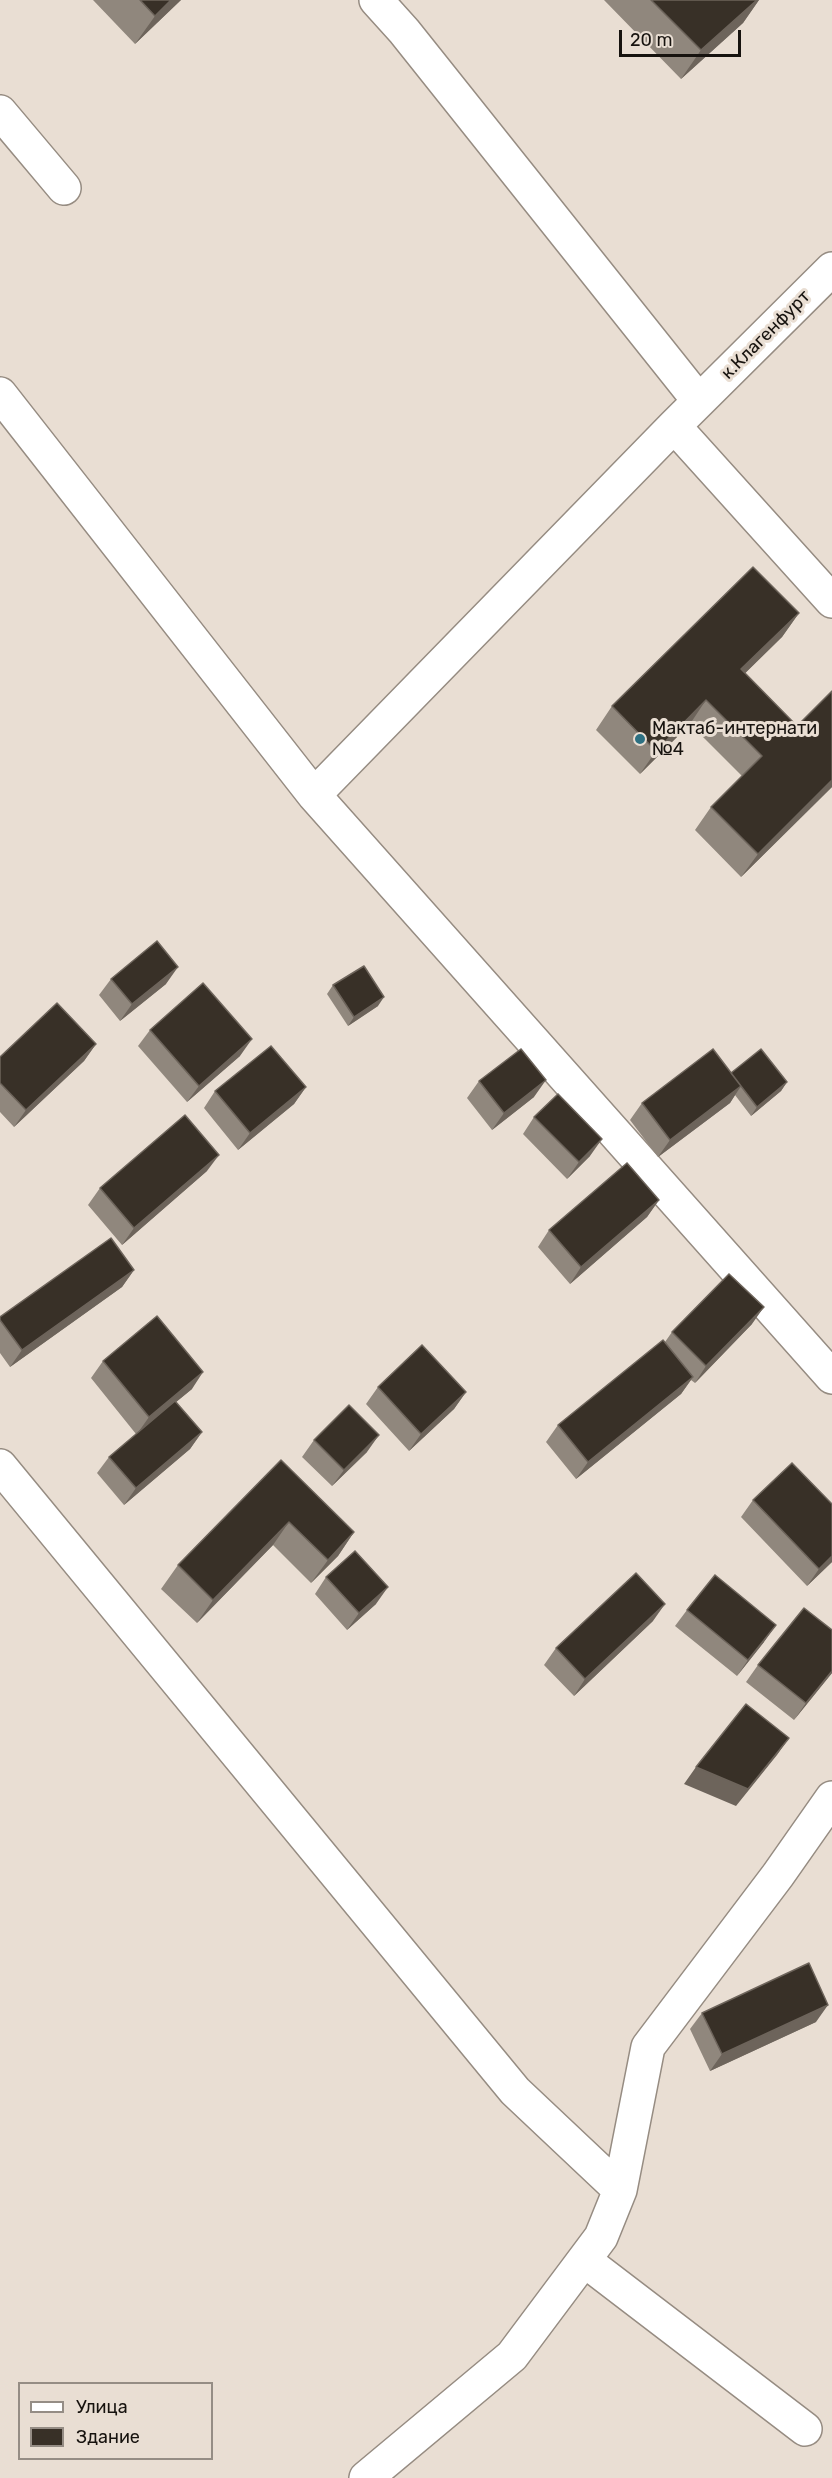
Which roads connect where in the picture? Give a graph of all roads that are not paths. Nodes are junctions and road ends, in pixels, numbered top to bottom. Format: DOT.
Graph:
graph roads {
  1 [pos="375,0"];
  2 [pos="0,112"];
  3 [pos="64,188"];
  4 [pos="832,269"];
  5 [pos="0,394"];
  6 [pos="699,401"];
  7 [pos="674,426"];
  8 [pos="832,601"];
  9 [pos="314,795"];
  10 [pos="832,1377"];
  11 [pos="0,1466"];
  12 [pos="832,1798"];
  13 [pos="620,2190"];
  14 [pos="584,2260"];
  15 [pos="805,2429"];
  16 [pos="366,2478"];
  1 -- 6 [label="street"];
  2 -- 3 [label="street"];
  4 -- 6 [label="street, к.Клагенфурт"];
  5 -- 9 [label="street"];
  6 -- 7 [label="street, к.Клагенфурт"];
  7 -- 8 [label="street"];
  7 -- 9 [label="street, к.Клагенфурт"];
  9 -- 10 [label="street"];
  11 -- 13 [label="street"];
  12 -- 13 [label="street"];
  13 -- 14 [label="street"];
  14 -- 15 [label="street"];
  14 -- 16 [label="street"];
}
